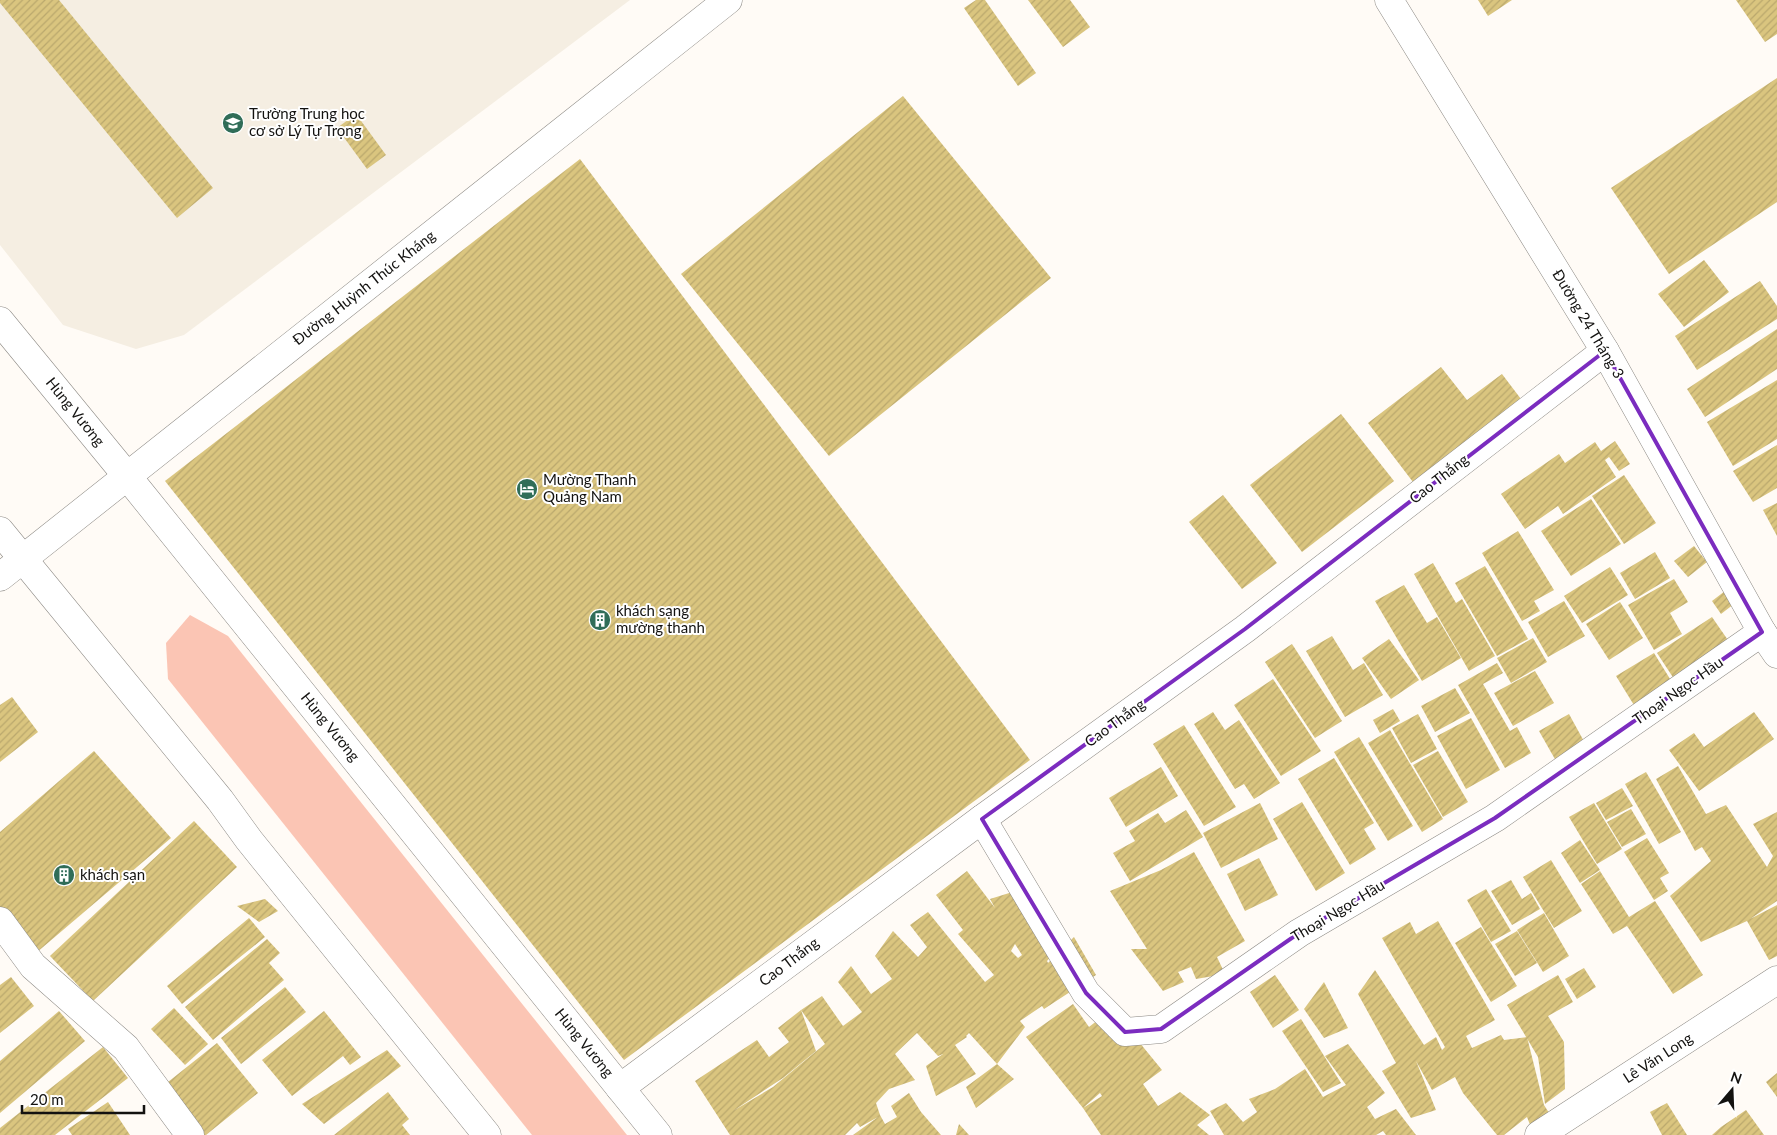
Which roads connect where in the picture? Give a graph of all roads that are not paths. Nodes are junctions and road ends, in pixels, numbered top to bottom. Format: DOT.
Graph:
graph roads {
  1 [pos="728,0"];
  2 [pos="1389,0"];
  3 [pos="0,321"];
  4 [pos="1605,351"];
  5 [pos="127,476"];
  6 [pos="0,531"];
  7 [pos="23,559"];
  8 [pos="0,577"];
  9 [pos="1762,632"];
  10 [pos="1777,654"];
  11 [pos="982,819"];
  12 [pos="0,921"];
  13 [pos="1777,980"];
  14 [pos="620,1088"];
  15 [pos="190,1135"];
  16 [pos="487,1135"];
  17 [pos="658,1135"];
  18 [pos="1539,1135"];
  1 -- 5 [label="street, Đường Huỳnh Thúc Kháng"];
  2 -- 4 [label="street, Đường 24 Tháng 3"];
  3 -- 5 [label="street, Hùng Vương"];
  4 -- 9 [label="street, Đường 24 Tháng 3"];
  4 -- 11 [label="street, Cao Thắng"];
  5 -- 7 [label="street, Đường Huỳnh Thúc Kháng"];
  5 -- 14 [label="street, Hùng Vương"];
  6 -- 7 [label="street"];
  7 -- 8 [label="street, Đường Huỳnh Thúc Kháng"];
  7 -- 16 [label="street"];
  9 -- 10 [label="street, Đường 24 Tháng 3"];
  9 -- 11 [label="street, Thoại Ngọc Hầu"];
  11 -- 14 [label="street, Cao Thắng"];
  12 -- 15 [label="street"];
  13 -- 18 [label="street, Lê Văn Long"];
  14 -- 17 [label="street, Hùng Vương"];
}
